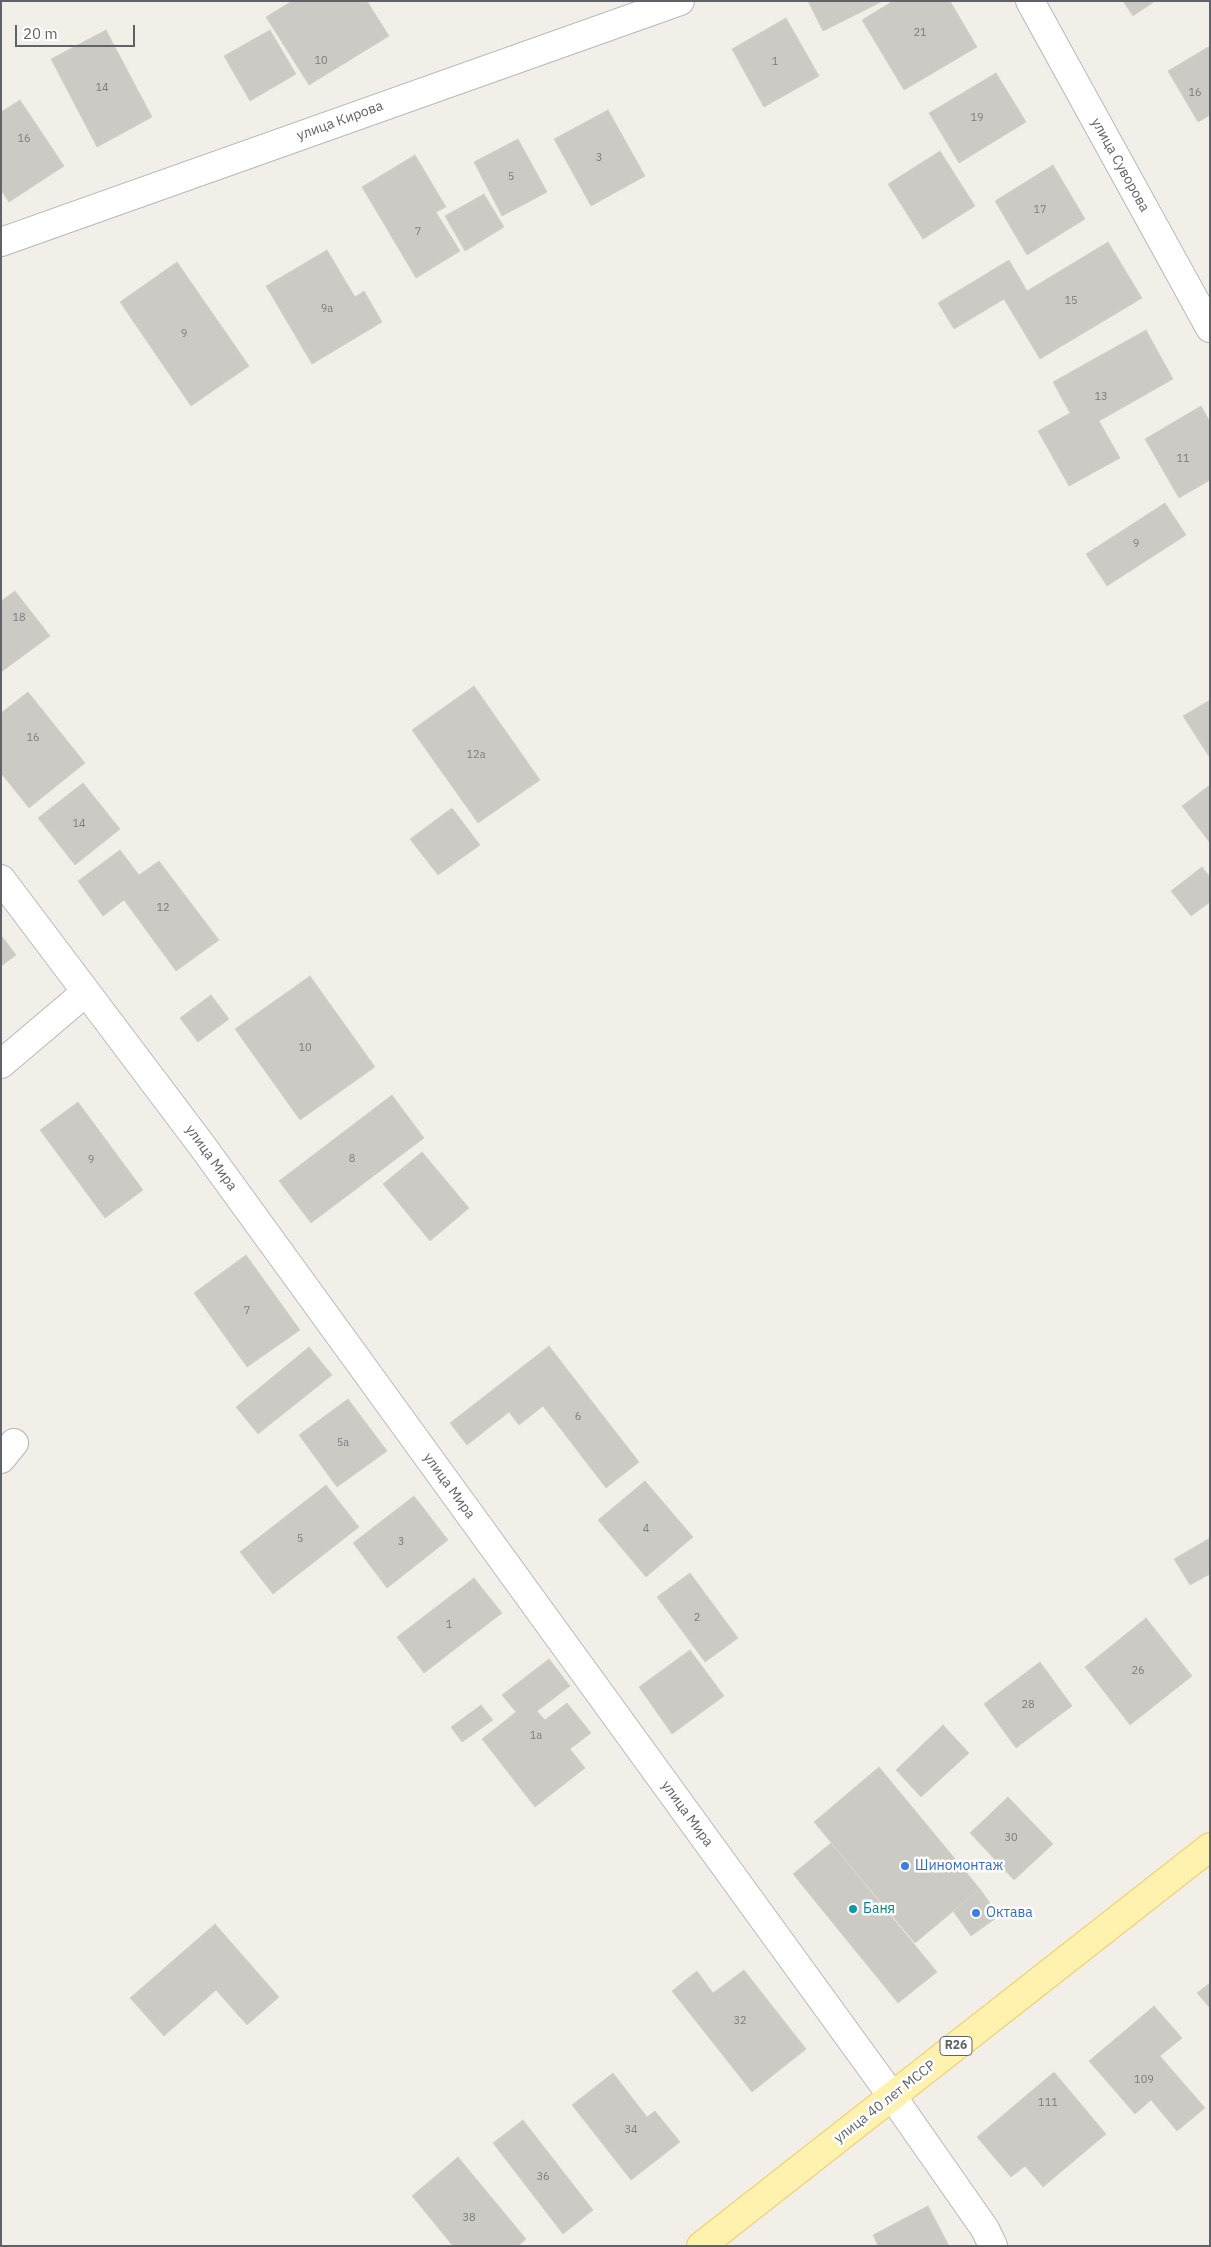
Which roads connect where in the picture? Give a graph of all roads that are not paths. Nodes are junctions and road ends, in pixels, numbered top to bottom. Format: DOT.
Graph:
graph roads {
  1 [pos="680,1"];
  2 [pos="1030,1"];
  3 [pos="1,242"];
  4 [pos="1210,328"];
  5 [pos="1,879"];
  6 [pos="86,992"];
  7 [pos="1,1064"];
  8 [pos="1210,1846"];
  9 [pos="892,2096"];
  10 [pos="701,2246"];
  11 [pos="993,2246"];
  1 -- 3 [label="street, улица Кирова"];
  2 -- 4 [label="street, улица Суворова"];
  5 -- 6 [label="street, улица Мира"];
  6 -- 7 [label="street"];
  6 -- 9 [label="street, улица Мира"];
  8 -- 9 [label="main road, улица 40 лет МССР / R26"];
  9 -- 10 [label="main road, улица 40 лет МССР / R26"];
  9 -- 11 [label="street, улица Мира"];
}
